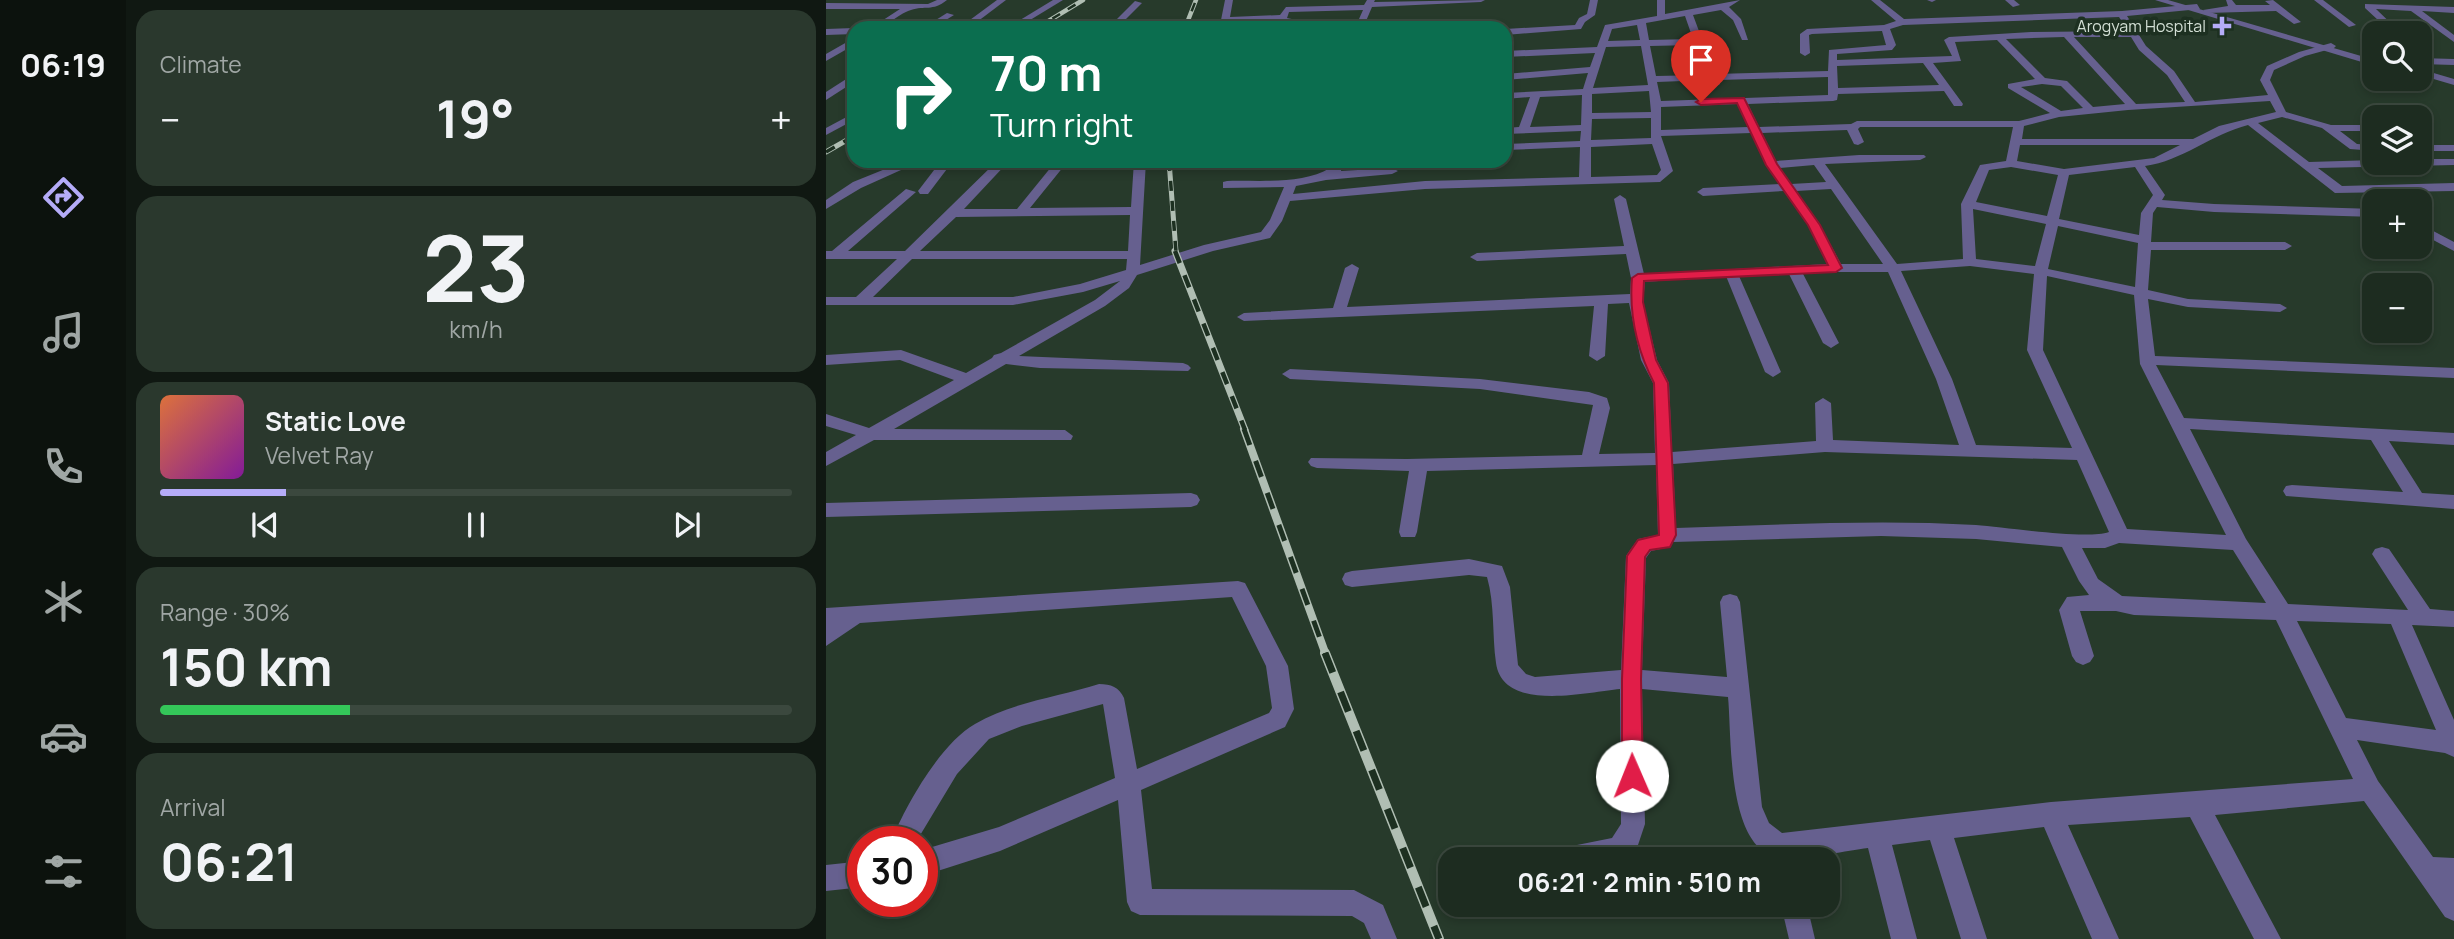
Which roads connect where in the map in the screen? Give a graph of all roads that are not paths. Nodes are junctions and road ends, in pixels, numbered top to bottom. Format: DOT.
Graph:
graph roads {
  1 [pos="943,0"];
  2 [pos="1002,0"];
  3 [pos="1059,0"];
  4 [pos="1229,0"];
  5 [pos="1293,0"];
  6 [pos="1481,0"];
  7 [pos="1594,0"];
  8 [pos="1661,0"];
  9 [pos="1736,0"];
  10 [pos="1875,0"];
  11 [pos="2159,0"];
  12 [pos="2171,0"];
  13 [pos="2266,0"];
  14 [pos="2318,0"];
  15 [pos="2439,0"];
  16 [pos="1138,3"];
  17 [pos="1368,4"];
  18 [pos="2230,4"];
  19 [pos="826,6"];
  20 [pos="910,7"];
  21 [pos="1723,7"];
  22 [pos="2279,8"];
  23 [pos="2413,8"];
  24 [pos="2454,8"];
  25 [pos="2197,9"];
  26 [pos="1936,10"];
  27 [pos="1890,12"];
  28 [pos="1285,14"];
  29 [pos="1689,14"];
  30 [pos="2122,14"];
  31 [pos="950,15"];
  32 [pos="1997,17"];
  33 [pos="1661,18"];
  34 [pos="887,21"];
  35 [pos="940,21"];
  36 [pos="973,21"];
  37 [pos="1023,21"];
  38 [pos="1119,21"];
  39 [pos="1223,21"];
  40 [pos="1241,21"];
  41 [pos="1287,21"];
  42 [pos="1362,21"];
  43 [pos="2384,21"];
  44 [pos="1641,22"];
  45 [pos="1902,22"];
  46 [pos="2297,22"];
  47 [pos="2352,25"];
  48 [pos="1885,28"];
  49 [pos="2440,28"];
  50 [pos="2454,29"];
  51 [pos="847,31"];
  52 [pos="826,32"];
  53 [pos="1512,32"];
  54 [pos="2134,34"];
  55 [pos="2031,35"];
  56 [pos="2067,35"];
  57 [pos="1999,37"];
  58 [pos="1745,38"];
  59 [pos="2454,39"];
  60 [pos="1699,42"];
  61 [pos="1643,43"];
  62 [pos="847,45"];
  63 [pos="1601,47"];
  64 [pos="2327,47"];
  65 [pos="1512,53"];
  66 [pos="1805,54"];
  67 [pos="2362,57"];
  68 [pos="826,58"];
  69 [pos="1958,59"];
  70 [pos="1926,60"];
  71 [pos="2432,61"];
  72 [pos="2454,62"];
  73 [pos="1968,68"];
  74 [pos="1832,69"];
  75 [pos="1592,70"];
  76 [pos="1780,75"];
  77 [pos="1512,76"];
  78 [pos="1711,76"];
  79 [pos="2432,78"];
  80 [pos="847,81"];
  81 [pos="2042,81"];
  82 [pos="1651,83"];
  83 [pos="826,84"];
  84 [pos="847,84"];
  85 [pos="2454,84"];
  86 [pos="1947,88"];
  87 [pos="1587,90"];
  88 [pos="1834,91"];
  89 [pos="1536,94"];
  90 [pos="1512,96"];
  91 [pos="826,97"];
  92 [pos="2272,98"];
  93 [pos="1741,100"];
  94 [pos="1788,100"];
  95 [pos="1723,101"];
  96 [pos="1958,104"];
  97 [pos="2192,105"];
  98 [pos="2133,107"];
  99 [pos="1656,110"];
  100 [pos="2091,111"];
  101 [pos="2059,114"];
  102 [pos="2282,114"];
  103 [pos="847,120"];
  104 [pos="2248,120"];
  105 [pos="1586,122"];
  106 [pos="2019,124"];
  107 [pos="1852,127"];
  108 [pos="2328,128"];
  109 [pos="2362,128"];
  110 [pos="1523,130"];
  111 [pos="1756,130"];
  112 [pos="1512,131"];
  113 [pos="826,132"];
  114 [pos="1656,137"];
  115 [pos="2114,141"];
  116 [pos="1858,142"];
  117 [pos="2016,142"];
  118 [pos="2194,142"];
  119 [pos="1586,144"];
  120 [pos="1512,147"];
  121 [pos="2362,147"];
  122 [pos="2432,148"];
  123 [pos="2454,148"];
  124 [pos="1920,157"];
  125 [pos="1817,161"];
  126 [pos="2454,162"];
  127 [pos="2011,164"];
  128 [pos="1772,165"];
  129 [pos="2135,165"];
  130 [pos="2310,165"];
  131 [pos="897,168"];
  132 [pos="940,168"];
  133 [pos="996,168"];
  134 [pos="1056,168"];
  135 [pos="1139,168"];
  136 [pos="1336,168"];
  137 [pos="1392,171"];
  138 [pos="2064,172"];
  139 [pos="1326,176"];
  140 [pos="1585,178"];
  141 [pos="1291,183"];
  142 [pos="1227,185"];
  143 [pos="1834,185"];
  144 [pos="2454,187"];
  145 [pos="1787,188"];
  146 [pos="2398,189"];
  147 [pos="2362,190"];
  148 [pos="1703,192"];
  149 [pos="1286,198"];
  150 [pos="1620,199"];
  151 [pos="2156,203"];
  152 [pos="1967,204"];
  153 [pos="826,205"];
  154 [pos="1135,211"];
  155 [pos="1021,212"];
  156 [pos="2362,213"];
  157 [pos="953,214"];
  158 [pos="2053,221"];
  159 [pos="2432,235"];
  160 [pos="2145,243"];
  161 [pos="2285,246"];
  162 [pos="2454,247"];
  163 [pos="1632,250"];
  164 [pos="831,254"];
  165 [pos="908,254"];
  166 [pos="1477,257"];
  167 [pos="1970,262"];
  168 [pos="1134,263"];
  169 [pos="1352,268"];
  170 [pos="1793,268"];
  171 [pos="1836,268"];
  172 [pos="1892,268"];
  173 [pos="2041,271"];
  174 [pos="1731,272"];
  175 [pos="1638,278"];
  176 [pos="2141,295"];
  177 [pos="1636,298"];
  178 [pos="826,300"];
  179 [pos="860,301"];
  180 [pos="1601,301"];
  181 [pos="2280,308"];
  182 [pos="1339,311"];
  183 [pos="1244,317"];
  184 [pos="1831,343"];
  185 [pos="1597,356"];
  186 [pos="999,358"];
  187 [pos="826,360"];
  188 [pos="2147,360"];
  189 [pos="1183,368"];
  190 [pos="1773,372"];
  191 [pos="2454,373"];
  192 [pos="1290,374"];
  193 [pos="965,378"];
  194 [pos="1823,402"];
  195 [pos="826,420"];
  196 [pos="2176,423"];
  197 [pos="870,434"];
  198 [pos="2376,434"];
  199 [pos="1065,436"];
  200 [pos="2454,439"];
  201 [pos="1825,446"];
  202 [pos="1964,451"];
  203 [pos="2084,454"];
  204 [pos="1663,459"];
  205 [pos="826,460"];
  206 [pos="1588,461"];
  207 [pos="1317,462"];
  208 [pos="1419,464"];
  209 [pos="2292,491"];
  210 [pos="1191,500"];
  211 [pos="2417,500"];
  212 [pos="2454,502"];
  213 [pos="826,510"];
  214 [pos="1408,532"];
  215 [pos="1667,535"];
  216 [pos="2118,536"];
  217 [pos="2069,540"];
  218 [pos="2239,543"];
  219 [pos="2382,554"];
  220 [pos="1352,579"];
  221 [pos="1730,602"];
  222 [pos="2115,604"];
  223 [pos="2282,611"];
  224 [pos="826,615"];
  225 [pos="856,615"];
  226 [pos="2398,616"];
  227 [pos="2423,616"];
  228 [pos="2454,619"];
  229 [pos="826,637"];
  230 [pos="2083,656"];
  231 [pos="1631,679"];
  232 [pos="1739,688"];
  233 [pos="2339,727"];
  234 [pos="2453,744"];
  235 [pos="1128,783"];
  236 [pos="2370,789"];
  237 [pos="2196,804"];
  238 [pos="2051,814"];
  239 [pos="912,826"];
  240 [pos="1938,827"];
  241 [pos="1877,835"];
  242 [pos="1621,847"];
  243 [pos="1775,847"];
  244 [pos="1814,847"];
  245 [pos="938,858"];
  246 [pos="2427,869"];
  247 [pos="2454,871"];
  248 [pos="847,876"];
  249 [pos="826,878"];
  250 [pos="2454,908"];
  251 [pos="1797,917"];
  252 [pos="1384,939"];
  253 [pos="1802,939"];
  254 [pos="1904,939"];
  255 [pos="1974,939"];
  256 [pos="2106,939"];
  257 [pos="2268,939"];
  1 -- 20 [label="street"];
  2 -- 36 [label="street"];
  3 -- 37 [label="street"];
  4 -- 39 [label="street"];
  5 -- 28 [label="street"];
  6 -- 17 [label="street"];
  7 -- 53 [label="street"];
  8 -- 33 [label="street"];
  9 -- 21 [label="street"];
  10 -- 27 [label="street"];
  11 -- 25 [label="street"];
  12 -- 25 [label="street"];
  13 -- 22 [label="street"];
  14 -- 47 [label="street"];
  15 -- 24 [label="street"];
  16 -- 38 [label="street"];
  17 -- 28 [label="street"];
  17 -- 42 [label="street"];
  18 -- 22 [label="street"];
  18 -- 25 [label="street"];
  19 -- 20 [label="street"];
  20 -- 34 [label="street"];
  21 -- 29 [label="street"];
  21 -- 58 [label="street"];
  22 -- 46 [label="street"];
  23 -- 24 [label="street"];
  23 -- 43 [label="street"];
  23 -- 49 [label="street"];
  25 -- 30 [label="street"];
  25 -- 64 [label="street"];
  25 -- 64 [label="street"];
  26 -- 27 [label="street"];
  27 -- 45 [label="street"];
  28 -- 40 [label="street"];
  28 -- 41 [label="street"];
  29 -- 33 [label="street"];
  29 -- 60 [label="street"];
  30 -- 32 [label="street"];
  30 -- 54 [label="street"];
  31 -- 35 [label="street"];
  32 -- 45 [label="street"];
  32 -- 55 [label="street"];
  33 -- 44 [label="street"];
  44 -- 61 [label="street"];
  44 -- 63 [label="street"];
  45 -- 48 [label="street"];
  48 -- 66 [label="street"];
  48 -- 74 [label="street"];
  49 -- 50 [label="street"];
  49 -- 59 [label="street"];
  51 -- 52 [label="street"];
  54 -- 56 [label="street"];
  54 -- 97 [label="street"];
  55 -- 56 [label="street"];
  55 -- 57 [label="street"];
  56 -- 98 [label="street"];
  57 -- 69 [label="street"];
  57 -- 81 [label="street"];
  60 -- 61 [label="street"];
  60 -- 78 [label="street"];
  61 -- 63 [label="street"];
  61 -- 82 [label="street"];
  62 -- 68 [label="street"];
  63 -- 65 [label="street"];
  63 -- 75 [label="street"];
  64 -- 67 [label="street"];
  64 -- 92 [label="street"];
  69 -- 70 [label="street"];
  69 -- 73 [label="street"];
  70 -- 74 [label="street"];
  70 -- 86 [label="street"];
  71 -- 72 [label="street"];
  74 -- 76 [label="street"];
  74 -- 88 [label="street"];
  75 -- 77 [label="street"];
  75 -- 87 [label="street"];
  76 -- 78 [label="street"];
  76 -- 94 [label="street"];
  78 -- 82 [label="street"];
  78 -- 95 [label="street"];
  79 -- 85 [label="street"];
  80 -- 83 [label="street"];
  81 -- 100 [label="street"];
  81 -- 101 [label="street"];
  82 -- 87 [label="street"];
  82 -- 99 [label="street"];
  84 -- 91 [label="street"];
  86 -- 88 [label="street"];
  86 -- 96 [label="street"];
  87 -- 89 [label="street"];
  87 -- 105 [label="street"];
  88 -- 94 [label="street"];
  89 -- 90 [label="street"];
  89 -- 110 [label="street"];
  92 -- 97 [label="street"];
  92 -- 102 [label="street"];
  93 -- 94 [label="street"];
  93 -- 95 [label="street"];
  93 -- 111 [label="street"];
  95 -- 99 [label="street"];
  97 -- 98 [label="street"];
  98 -- 100 [label="street"];
  99 -- 105 [label="street"];
  99 -- 114 [label="street"];
  100 -- 101 [label="street"];
  101 -- 106 [label="street"];
  102 -- 104 [label="street"];
  102 -- 108 [label="street"];
  103 -- 113 [label="street"];
  104 -- 118 [label="street"];
  104 -- 130 [label="street"];
  105 -- 110 [label="street"];
  105 -- 119 [label="street"];
  106 -- 107 [label="street"];
  106 -- 117 [label="street"];
  107 -- 111 [label="street"];
  107 -- 116 [label="street"];
  108 -- 109 [label="street"];
  108 -- 121 [label="street"];
  110 -- 112 [label="street"];
  111 -- 114 [label="street"];
  111 -- 128 [label="street"];
  114 -- 119 [label="street"];
  114 -- 140 [label="street"];
  115 -- 117 [label="street"];
  115 -- 118 [label="street"];
  115 -- 129 [label="street"];
  117 -- 127 [label="street"];
  118 -- 129 [label="street"];
  119 -- 120 [label="street"];
  119 -- 140 [label="street"];
  122 -- 123 [label="street"];
  124 -- 125 [label="street"];
  125 -- 128 [label="street"];
  125 -- 143 [label="street"];
  126 -- 130 [label="street"];
  127 -- 138 [label="street"];
  127 -- 152 [label="street"];
  128 -- 145 [label="street"];
  129 -- 138 [label="street"];
  129 -- 151 [label="street"];
  130 -- 147 [label="street"];
  131 -- 153 [label="street"];
  132 -- 164 [label="street"];
  133 -- 157 [label="street"];
  134 -- 155 [label="street"];
  135 -- 154 [label="street"];
  136 -- 139 [label="street"];
  137 -- 139 [label="street"];
  138 -- 158 [label="street"];
  139 -- 141 [label="street"];
  140 -- 149 [label="street"];
  141 -- 142 [label="street"];
  141 -- 149 [label="street"];
  143 -- 145 [label="street"];
  143 -- 172 [label="street"];
  144 -- 146 [label="street"];
  145 -- 148 [label="street"];
  145 -- 171 [label="street"];
  149 -- 168 [label="street"];
  150 -- 163 [label="street"];
  151 -- 156 [label="street"];
  151 -- 160 [label="street"];
  152 -- 158 [label="street"];
  152 -- 167 [label="street"];
  154 -- 155 [label="street"];
  154 -- 168 [label="street"];
  155 -- 157 [label="street"];
  157 -- 165 [label="street"];
  158 -- 160 [label="street"];
  158 -- 173 [label="street"];
  159 -- 162 [label="street"];
  160 -- 161 [label="street"];
  160 -- 176 [label="street"];
  163 -- 166 [label="street"];
  163 -- 175 [label="street"];
  164 -- 165 [label="street"];
  165 -- 168 [label="street"];
  165 -- 179 [label="street"];
  167 -- 172 [label="street"];
  167 -- 173 [label="street"];
  168 -- 179 [label="street"];
  168 -- 186 [label="street"];
  169 -- 182 [label="street"];
  170 -- 171 [label="street"];
  170 -- 174 [label="street"];
  170 -- 184 [label="street"];
  171 -- 172 [label="street"];
  172 -- 202 [label="street"];
  173 -- 176 [label="street"];
  173 -- 203 [label="street"];
  174 -- 175 [label="street"];
  174 -- 190 [label="street"];
  175 -- 177 [label="street"];
  176 -- 181 [label="street"];
  176 -- 188 [label="street"];
  177 -- 180 [label="street"];
  177 -- 204 [label="street"];
  178 -- 179 [label="street"];
  180 -- 182 [label="street"];
  180 -- 185 [label="street"];
  182 -- 183 [label="street"];
  186 -- 189 [label="street"];
  186 -- 193 [label="street"];
  187 -- 193 [label="street"];
  188 -- 191 [label="street"];
  188 -- 196 [label="street"];
  192 -- 206 [label="street"];
  193 -- 197 [label="street"];
  194 -- 201 [label="street"];
  195 -- 197 [label="street"];
  196 -- 198 [label="street"];
  196 -- 218 [label="street"];
  197 -- 199 [label="street"];
  197 -- 205 [label="street"];
  198 -- 200 [label="street"];
  198 -- 211 [label="street"];
  201 -- 202 [label="street"];
  201 -- 204 [label="street"];
  202 -- 203 [label="street"];
  203 -- 216 [label="street"];
  204 -- 206 [label="street"];
  204 -- 215 [label="street"];
  206 -- 208 [label="street"];
  207 -- 208 [label="street"];
  208 -- 214 [label="street"];
  209 -- 211 [label="street"];
  210 -- 213 [label="street"];
  211 -- 212 [label="street"];
  215 -- 217 [label="street"];
  215 -- 231 [label="street"];
  216 -- 217 [label="street"];
  216 -- 218 [label="street"];
  217 -- 222 [label="street"];
  218 -- 223 [label="street"];
  219 -- 227 [label="street"];
  220 -- 231 [label="street"];
  221 -- 232 [label="street"];
  222 -- 223 [label="street"];
  222 -- 230 [label="street"];
  223 -- 226 [label="street"];
  223 -- 233 [label="street"];
  224 -- 225 [label="street"];
  225 -- 229 [label="street"];
  225 -- 235 [label="street"];
  226 -- 227 [label="street"];
  226 -- 234 [label="street"];
  227 -- 228 [label="street"];
  231 -- 232 [label="street"];
  231 -- 242 [label="street"];
  232 -- 243 [label="street"];
  233 -- 234 [label="street"];
  233 -- 236 [label="street"];
  235 -- 239 [label="street"];
  235 -- 245 [label="street"];
  235 -- 252 [label="street"];
  236 -- 237 [label="street"];
  236 -- 246 [label="street"];
  237 -- 238 [label="street"];
  237 -- 257 [label="street"];
  238 -- 240 [label="street"];
  238 -- 256 [label="street"];
  240 -- 241 [label="street"];
  240 -- 255 [label="street"];
  241 -- 244 [label="street"];
  241 -- 254 [label="street"];
  246 -- 247 [label="street"];
  246 -- 250 [label="street"];
  248 -- 249 [label="street"];
  251 -- 253 [label="street"];
}
